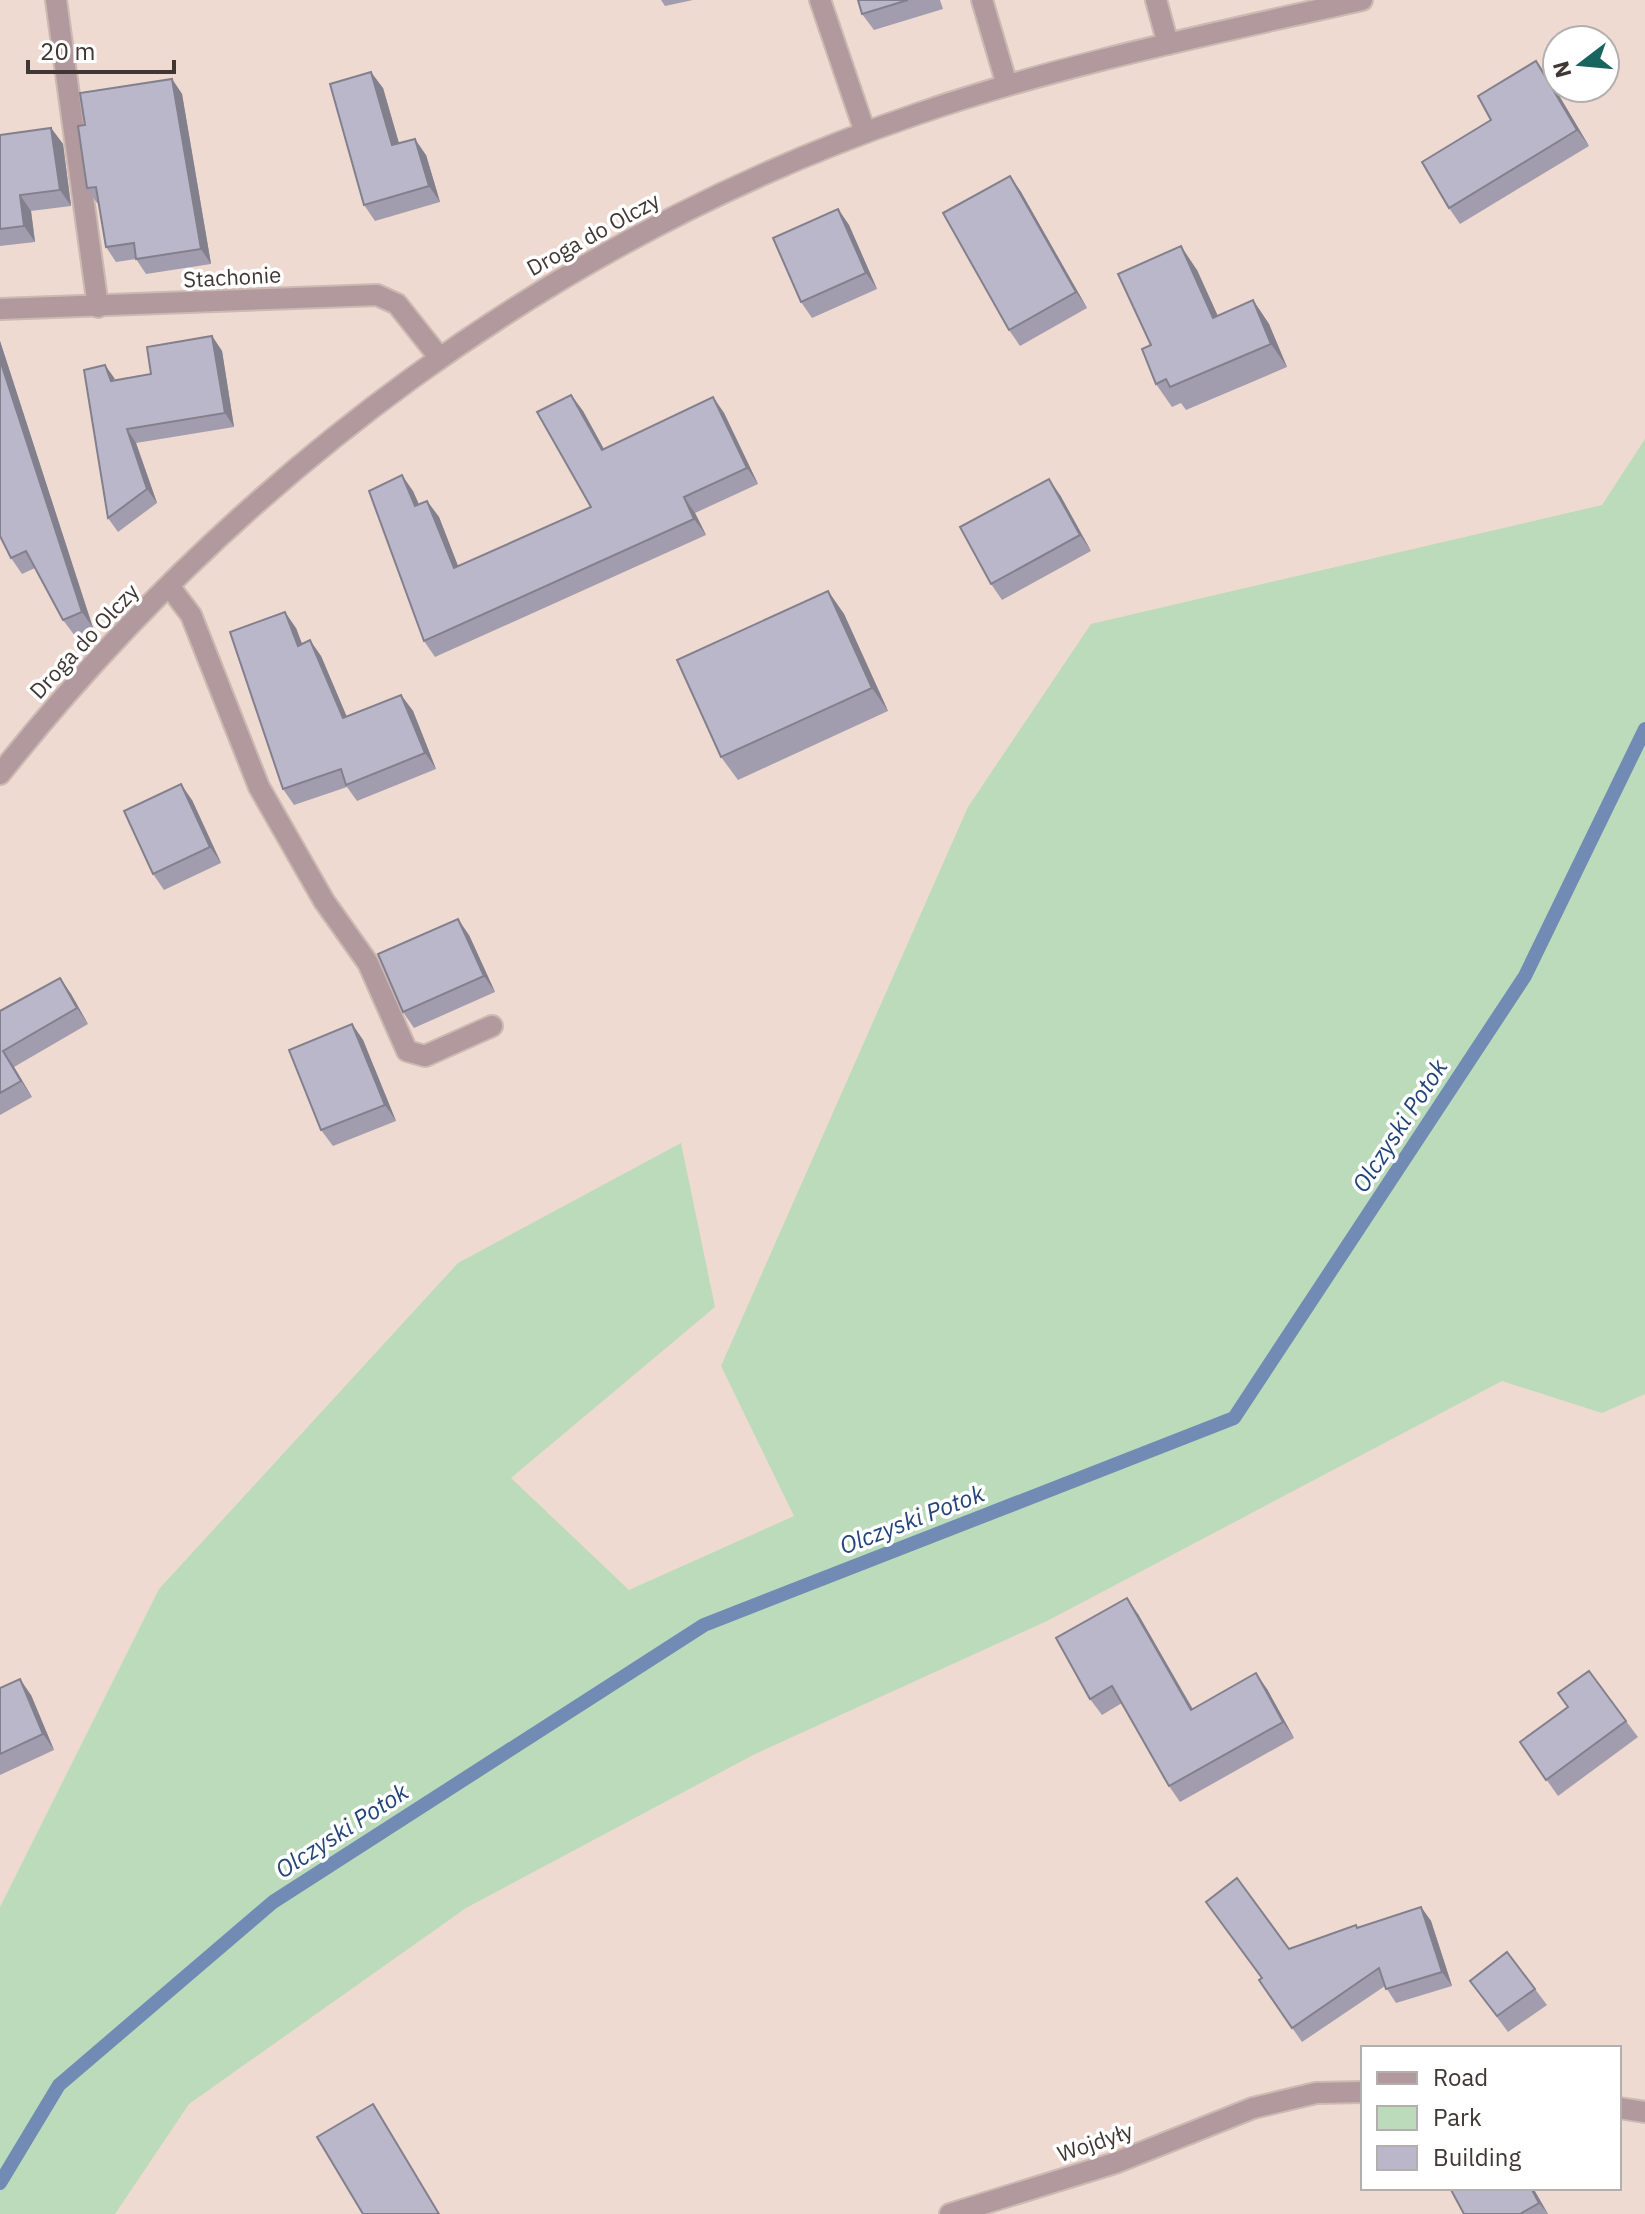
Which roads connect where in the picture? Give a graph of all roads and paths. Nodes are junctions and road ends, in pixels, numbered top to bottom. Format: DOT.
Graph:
graph roads {
  1 [pos="56,0"];
  2 [pos="820,0"];
  3 [pos="982,0"];
  4 [pos="1156,0"];
  5 [pos="1362,0"];
  6 [pos="1168,44"];
  7 [pos="1007,85"];
  8 [pos="865,132"];
  9 [pos="98,307"];
  10 [pos="0,309"];
  11 [pos="439,357"];
  12 [pos="169,586"];
  13 [pos="0,774"];
  14 [pos="492,1026"];
  15 [pos="1361,2092"];
  16 [pos="1621,2108"];
  17 [pos="1645,2112"];
  18 [pos="950,2214"];
  1 -- 9 [label="street"];
  2 -- 8 [label="street"];
  3 -- 7 [label="street"];
  4 -- 6 [label="street"];
  5 -- 6 [label="street, Droga do Olczy"];
  6 -- 7 [label="street, Droga do Olczy"];
  7 -- 8 [label="street, Droga do Olczy"];
  8 -- 11 [label="street, Droga do Olczy"];
  9 -- 10 [label="street, Stachonie"];
  9 -- 11 [label="street, Stachonie"];
  11 -- 12 [label="street, Droga do Olczy"];
  12 -- 13 [label="street, Droga do Olczy"];
  12 -- 14 [label="street"];
  15 -- 18 [label="street, Wojdyły"];
  16 -- 17 [label="street"];
}
